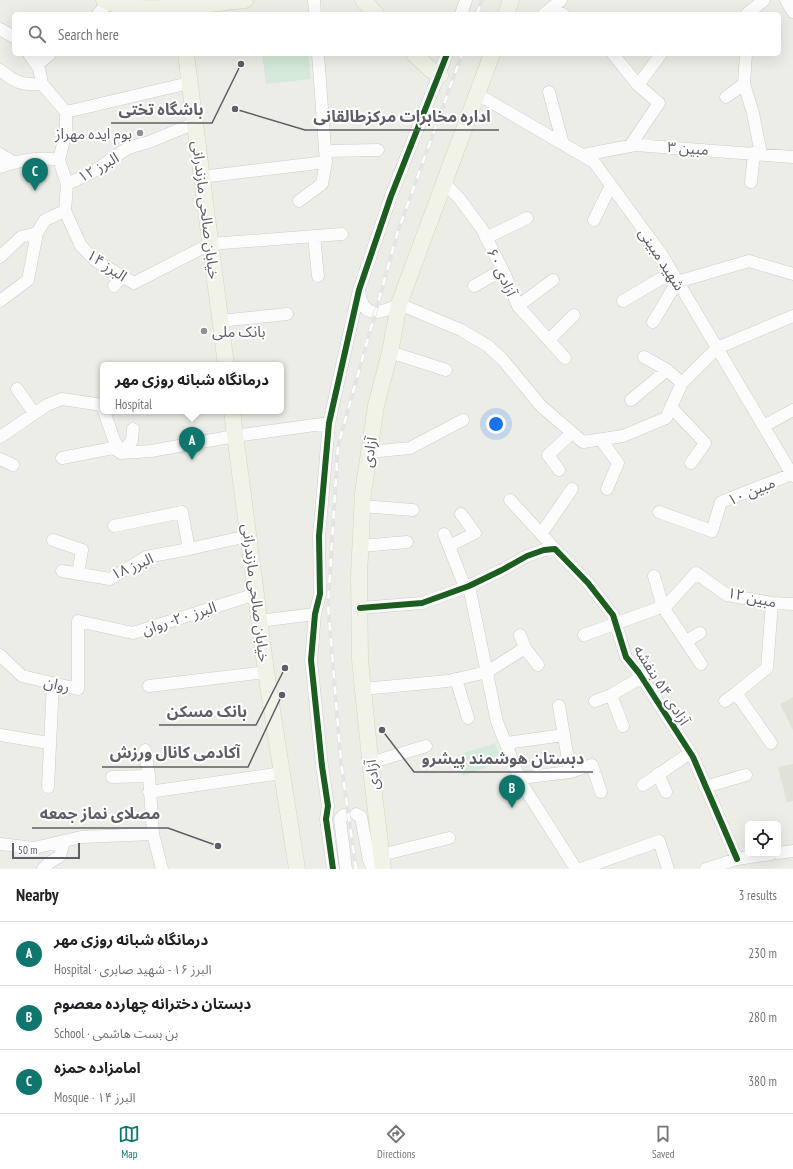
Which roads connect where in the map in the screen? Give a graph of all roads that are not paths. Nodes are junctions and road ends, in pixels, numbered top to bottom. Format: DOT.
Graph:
graph roads {
  1 [pos="246,0"];
  2 [pos="314,0"];
  3 [pos="363,0"];
  4 [pos="466,0"];
  5 [pos="512,0"];
  6 [pos="561,0"];
  7 [pos="764,0"];
  8 [pos="786,0"];
  9 [pos="180,5"];
  10 [pos="104,6"];
  11 [pos="315,12"];
  12 [pos="374,12"];
  13 [pos="462,12"];
  14 [pos="507,12"];
  15 [pos="547,12"];
  16 [pos="750,12"];
  17 [pos="793,12"];
  18 [pos="0,28"];
  19 [pos="12,36"];
  20 [pos="30,56"];
  21 [pos="48,56"];
  22 [pos="186,56"];
  23 [pos="318,56"];
  24 [pos="416,56"];
  25 [pos="446,56"];
  26 [pos="491,56"];
  27 [pos="616,56"];
  28 [pos="660,56"];
  29 [pos="746,56"];
  30 [pos="37,65"];
  31 [pos="0,70"];
  32 [pos="440,75"];
  33 [pos="42,84"];
  34 [pos="189,84"];
  35 [pos="744,84"];
  36 [pos="638,85"];
  37 [pos="550,92"];
  38 [pos="477,94"];
  39 [pos="726,97"];
  40 [pos="66,112"];
  41 [pos="195,123"];
  42 [pos="563,144"];
  43 [pos="630,146"];
  44 [pos="378,150"];
  45 [pos="0,154"];
  46 [pos="758,154"];
  47 [pos="583,155"];
  48 [pos="325,157"];
  49 [pos="793,157"];
  50 [pos="59,160"];
  51 [pos="13,162"];
  52 [pos="0,167"];
  53 [pos="201,177"];
  54 [pos="751,182"];
  55 [pos="444,183"];
  56 [pos="67,184"];
  57 [pos="611,185"];
  58 [pos="299,201"];
  59 [pos="65,211"];
  60 [pos="527,218"];
  61 [pos="594,220"];
  62 [pos="37,233"];
  63 [pos="342,234"];
  64 [pos="314,236"];
  65 [pos="486,238"];
  66 [pos="210,244"];
  67 [pos="0,257"];
  68 [pos="502,270"];
  69 [pos="793,274"];
  70 [pos="123,276"];
  71 [pos="318,276"];
  72 [pos="674,277"];
  73 [pos="553,280"];
  74 [pos="114,286"];
  75 [pos="474,286"];
  76 [pos="359,290"];
  77 [pos="623,301"];
  78 [pos="0,302"];
  79 [pos="399,304"];
  80 [pos="518,306"];
  81 [pos="287,314"];
  82 [pos="574,315"];
  83 [pos="793,316"];
  84 [pos="220,321"];
  85 [pos="653,322"];
  86 [pos="549,340"];
  87 [pos="717,348"];
  88 [pos="390,352"];
  89 [pos="644,357"];
  90 [pos="565,358"];
  91 [pos="226,362"];
  92 [pos="446,370"];
  93 [pos="667,370"];
  94 [pos="682,383"];
  95 [pos="17,389"];
  96 [pos="631,400"];
  97 [pos="100,405"];
  98 [pos="671,406"];
  99 [pos="793,410"];
  100 [pos="34,413"];
  101 [pos="104,414"];
  102 [pos="232,414"];
  103 [pos="463,420"];
  104 [pos="329,423"];
  105 [pos="764,426"];
  106 [pos="133,429"];
  107 [pos="572,433"];
  108 [pos="235,436"];
  109 [pos="0,437"];
  110 [pos="601,440"];
  111 [pos="369,452"];
  112 [pos="122,453"];
  113 [pos="62,458"];
  114 [pos="0,460"];
  115 [pos="691,463"];
  116 [pos="13,465"];
  117 [pos="559,470"];
  118 [pos="793,475"];
  119 [pos="572,489"];
  120 [pos="607,489"];
  121 [pos="510,500"];
  122 [pos="362,506"];
  123 [pos="413,510"];
  124 [pos="659,512"];
  125 [pos="461,514"];
  126 [pos="114,526"];
  127 [pos="444,534"];
  128 [pos="541,534"];
  129 [pos="248,536"];
  130 [pos="53,540"];
  131 [pos="407,542"];
  132 [pos="361,546"];
  133 [pos="449,546"];
  134 [pos="189,549"];
  135 [pos="555,549"];
  136 [pos="62,571"];
  137 [pos="78,574"];
  138 [pos="654,576"];
  139 [pos="467,586"];
  140 [pos="256,594"];
  141 [pos="772,603"];
  142 [pos="793,604"];
  143 [pos="663,607"];
  144 [pos="360,608"];
  145 [pos="316,614"];
  146 [pos="78,621"];
  147 [pos="259,621"];
  148 [pos="615,623"];
  149 [pos="700,633"];
  150 [pos="520,635"];
  151 [pos="584,635"];
  152 [pos="686,641"];
  153 [pos="525,648"];
  154 [pos="0,655"];
  155 [pos="701,664"];
  156 [pos="538,665"];
  157 [pos="266,672"];
  158 [pos="487,672"];
  159 [pos="642,677"];
  160 [pos="456,679"];
  161 [pos="53,683"];
  162 [pos="149,686"];
  163 [pos="363,689"];
  164 [pos="736,693"];
  165 [pos="611,695"];
  166 [pos="595,701"];
  167 [pos="725,701"];
  168 [pos="559,706"];
  169 [pos="468,718"];
  170 [pos="623,726"];
  171 [pos="0,735"];
  172 [pos="564,735"];
  173 [pos="49,743"];
  174 [pos="506,743"];
  175 [pos="771,743"];
  176 [pos="426,746"];
  177 [pos="145,750"];
  178 [pos="690,753"];
  179 [pos="370,763"];
  180 [pos="570,772"];
  181 [pos="282,773"];
  182 [pos="658,774"];
  183 [pos="746,775"];
  184 [pos="149,776"];
  185 [pos="112,777"];
  186 [pos="520,778"];
  187 [pos="643,785"];
  188 [pos="48,787"];
  189 [pos="705,787"];
  190 [pos="149,792"];
  191 [pos="601,792"];
  192 [pos="666,792"];
  193 [pos="153,834"];
  194 [pos="449,838"];
  195 [pos="64,841"];
  196 [pos="0,844"];
  197 [pos="793,851"];
  198 [pos="781,853"];
  199 [pos="751,857"];
  200 [pos="737,859"];
  201 [pos="379,863"];
  202 [pos="346,867"];
  203 [pos="43,869"];
  204 [pos="162,869"];
  205 [pos="297,869"];
  206 [pos="333,869"];
  207 [pos="576,869"];
  208 [pos="581,869"];
  209 [pos="668,869"];
  210 [pos="706,869"];
  1 -- 9 [label="main road"];
  2 -- 11 [label="street"];
  3 -- 12 [label="main road"];
  4 -- 13 [label="street"];
  5 -- 14 [label="main road"];
  6 -- 15 [label="street"];
  7 -- 16 [label="street"];
  8 -- 17 [label="street"];
  9 -- 10 [label="main road"];
  18 -- 19 [label="street"];
  20 -- 30 [label="street"];
  21 -- 30 [label="street"];
  22 -- 34 [label="main road, خیابان صالحی مازندرانی"];
  23 -- 48 [label="street"];
  24 -- 32 [label="main road"];
  25 -- 32 [label="street"];
  26 -- 38 [label="main road, آزادی"];
  27 -- 36 [label="street"];
  28 -- 36 [label="street"];
  29 -- 35 [label="street"];
  30 -- 33 [label="street"];
  31 -- 33 [label="street"];
  32 -- 76 [label="street"];
  33 -- 40 [label="street"];
  34 -- 40 [label="street"];
  34 -- 41 [label="main road, خیابان صالحی مازندرانی"];
  35 -- 39 [label="street"];
  35 -- 46 [label="street"];
  36 -- 43 [label="street"];
  37 -- 42 [label="street"];
  38 -- 42 [label="street, شهید مبینی"];
  38 -- 55 [label="main road, آزادی"];
  40 -- 50 [label="street"];
  41 -- 53 [label="main road, خیابان صالحی مازندرانی"];
  41 -- 56 [label="street, البرز ۱۲"];
  42 -- 47 [label="street, شهید مبینی"];
  43 -- 46 [label="street, مبین ۳"];
  43 -- 47 [label="street, مبین ۳"];
  44 -- 48 [label="street"];
  45 -- 51 [label="street"];
  46 -- 49 [label="street, مبین ۳"];
  46 -- 54 [label="street"];
  47 -- 57 [label="street, شهید مبینی"];
  48 -- 53 [label="street"];
  48 -- 58 [label="street"];
  50 -- 51 [label="street"];
  50 -- 56 [label="street"];
  51 -- 52 [label="street"];
  53 -- 66 [label="main road, خیابان صالحی مازندرانی"];
  55 -- 65 [label="street, آزادی ۶۰"];
  55 -- 79 [label="main road, آزادی"];
  56 -- 59 [label="street, البرز ۱۴"];
  57 -- 61 [label="street"];
  57 -- 72 [label="street, شهید مبینی"];
  59 -- 62 [label="street"];
  59 -- 70 [label="street, البرز ۱۴"];
  60 -- 65 [label="street"];
  62 -- 67 [label="street"];
  62 -- 78 [label="street"];
  63 -- 64 [label="street"];
  64 -- 66 [label="street"];
  64 -- 71 [label="street"];
  65 -- 68 [label="street, آزادی ۶۰"];
  66 -- 70 [label="street, البرز ۱۴"];
  66 -- 84 [label="main road, خیابان صالحی مازندرانی"];
  68 -- 75 [label="street"];
  68 -- 80 [label="street, آزادی ۶۰"];
  69 -- 72 [label="street"];
  70 -- 74 [label="street"];
  72 -- 77 [label="street"];
  72 -- 85 [label="street"];
  72 -- 87 [label="street, شهید مبینی"];
  73 -- 80 [label="street"];
  76 -- 79 [label="street"];
  76 -- 104 [label="street"];
  79 -- 88 [label="main road, آزادی"];
  79 -- 107 [label="street"];
  80 -- 86 [label="street, آزادی ۶۰"];
  81 -- 84 [label="street"];
  82 -- 86 [label="street"];
  83 -- 87 [label="street"];
  84 -- 91 [label="main road, خیابان صالحی مازندرانی"];
  86 -- 90 [label="street, آزادی ۶۰"];
  87 -- 94 [label="street"];
  87 -- 105 [label="street, شهید مبینی"];
  88 -- 92 [label="street"];
  88 -- 111 [label="main road, آزادی"];
  89 -- 93 [label="street"];
  93 -- 94 [label="street"];
  93 -- 96 [label="street"];
  94 -- 98 [label="street"];
  95 -- 100 [label="street"];
  97 -- 100 [label="street"];
  98 -- 110 [label="street"];
  98 -- 115 [label="street"];
  99 -- 105 [label="street"];
  100 -- 109 [label="street"];
  101 -- 112 [label="street"];
  102 -- 108 [label="main road, خیابان صالحی مازندرانی"];
  103 -- 111 [label="street"];
  104 -- 108 [label="street"];
  104 -- 145 [label="street"];
  105 -- 118 [label="street, شهید مبینی"];
  106 -- 112 [label="street"];
  107 -- 110 [label="street"];
  107 -- 117 [label="street"];
  108 -- 112 [label="street"];
  108 -- 129 [label="main road, خیابان صالحی مازندرانی"];
  110 -- 120 [label="street"];
  111 -- 122 [label="main road, آزادی"];
  112 -- 113 [label="street"];
  114 -- 116 [label="street"];
  118 -- 124 [label="street, مبین ۱۰"];
  119 -- 128 [label="street"];
  121 -- 128 [label="street, آزادی ۵۴ بنفشه"];
  122 -- 123 [label="street"];
  122 -- 132 [label="main road, آزادی"];
  125 -- 133 [label="street"];
  126 -- 134 [label="street"];
  127 -- 133 [label="street"];
  128 -- 135 [label="street, آزادی ۵۴ بنفشه"];
  129 -- 134 [label="street, البرز ۱۸"];
  129 -- 140 [label="main road, خیابان صالحی مازندرانی"];
  130 -- 137 [label="street"];
  131 -- 132 [label="street"];
  132 -- 144 [label="main road, آزادی"];
  133 -- 139 [label="street"];
  134 -- 137 [label="street, البرز ۱۸"];
  135 -- 139 [label="street"];
  135 -- 148 [label="street, آزادی ۵۴ بنفشه"];
  136 -- 137 [label="street, البرز ۱۸"];
  138 -- 143 [label="street"];
  139 -- 144 [label="street"];
  139 -- 158 [label="street"];
  140 -- 146 [label="street, البرز ۲۰- روان"];
  140 -- 147 [label="main road, خیابان صالحی مازندرانی"];
  141 -- 142 [label="street, مبین ۱۲"];
  141 -- 143 [label="street, مبین ۱۲"];
  141 -- 164 [label="street"];
  143 -- 148 [label="street, مبین ۱۲"];
  143 -- 152 [label="street"];
  144 -- 163 [label="main road, آزادی"];
  145 -- 147 [label="street"];
  145 -- 206 [label="street"];
  146 -- 161 [label="street, روان"];
  147 -- 157 [label="main road, خیابان صالحی مازندرانی"];
  148 -- 151 [label="street, مبین ۱۲"];
  148 -- 159 [label="street, آزادی ۵۴ بنفشه"];
  149 -- 152 [label="street"];
  150 -- 153 [label="street"];
  152 -- 155 [label="street"];
  153 -- 156 [label="street"];
  153 -- 158 [label="street"];
  154 -- 161 [label="street, روان"];
  157 -- 162 [label="street"];
  157 -- 181 [label="main road, خیابان صالحی مازندرانی"];
  158 -- 160 [label="street"];
  158 -- 174 [label="street"];
  159 -- 165 [label="street"];
  159 -- 178 [label="street, آزادی ۵۴ بنفشه"];
  160 -- 163 [label="street"];
  160 -- 169 [label="street"];
  161 -- 173 [label="street"];
  163 -- 179 [label="main road, آزادی"];
  164 -- 167 [label="street"];
  164 -- 175 [label="street"];
  165 -- 166 [label="street"];
  165 -- 170 [label="street"];
  168 -- 172 [label="street"];
  171 -- 173 [label="street"];
  172 -- 174 [label="street"];
  172 -- 180 [label="street"];
  173 -- 188 [label="street"];
  174 -- 186 [label="street"];
  176 -- 179 [label="street"];
  177 -- 184 [label="street"];
  178 -- 182 [label="street"];
  178 -- 189 [label="street, آزادی ۵۴ بنفشه"];
  179 -- 201 [label="main road, آزادی"];
  180 -- 186 [label="street"];
  180 -- 191 [label="street"];
  181 -- 190 [label="street"];
  181 -- 205 [label="main road, خیابان صالحی مازندرانی"];
  182 -- 187 [label="street"];
  182 -- 192 [label="street"];
  183 -- 189 [label="street"];
  184 -- 185 [label="street"];
  184 -- 190 [label="street"];
  186 -- 207 [label="street"];
  189 -- 200 [label="street, آزادی ۵۴ بنفشه"];
  190 -- 193 [label="street"];
  193 -- 195 [label="street"];
  193 -- 204 [label="street"];
  194 -- 201 [label="street"];
  195 -- 196 [label="street"];
  195 -- 203 [label="street"];
  197 -- 198 [label="street"];
  199 -- 200 [label="street"];
  200 -- 210 [label="street"];
  201 -- 202 [label="street"];
  208 -- 209 [label="street"];
}
